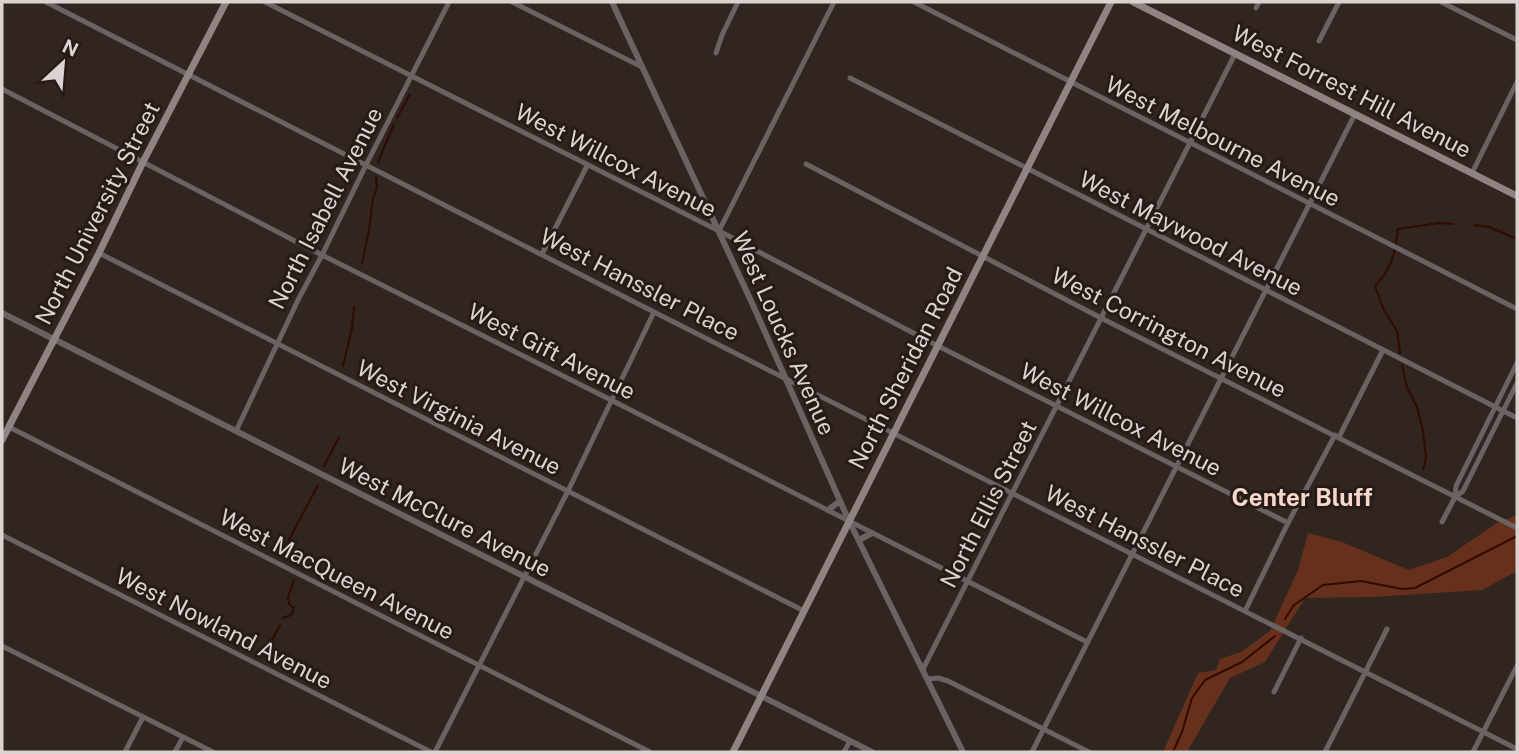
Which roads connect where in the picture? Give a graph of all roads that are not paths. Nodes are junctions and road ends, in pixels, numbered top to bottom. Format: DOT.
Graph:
graph roads {
  1 [pos="46,2"];
  2 [pos="226,2"];
  3 [pos="265,2"];
  4 [pos="449,2"];
  5 [pos="512,2"];
  6 [pos="612,2"];
  7 [pos="738,2"];
  8 [pos="834,2"];
  9 [pos="914,2"];
  10 [pos="1111,2"];
  11 [pos="1133,2"];
  12 [pos="1339,2"];
  13 [pos="1441,2"];
  14 [pos="1517,40"];
  15 [pos="1320,41"];
  16 [pos="716,53"];
  17 [pos="1235,54"];
  18 [pos="642,67"];
  19 [pos="188,74"];
  20 [pos="411,77"];
  21 [pos="850,79"];
  22 [pos="1517,82"];
  23 [pos="1071,83"];
  24 [pos="2,89"];
  25 [pos="1355,114"];
  26 [pos="1190,143"];
  27 [pos="144,162"];
  28 [pos="806,164"];
  29 [pos="366,165"];
  30 [pos="587,166"];
  31 [pos="1027,169"];
  32 [pos="1472,173"];
  33 [pos="1517,196"];
  34 [pos="1310,204"];
  35 [pos="1146,230"];
  36 [pos="719,232"];
  37 [pos="99,253"];
  38 [pos="542,254"];
  39 [pos="322,255"];
  40 [pos="983,257"];
  41 [pos="1266,290"];
  42 [pos="1517,309"];
  43 [pos="654,312"];
  44 [pos="2,313"];
  45 [pos="1101,318"];
  46 [pos="54,340"];
  47 [pos="277,344"];
  48 [pos="938,346"];
  49 [pos="1383,350"];
  50 [pos="1517,363"];
  51 [pos="1221,377"];
  52 [pos="785,378"];
  53 [pos="1517,383"];
  54 [pos="611,400"];
  55 [pos="1057,406"];
  56 [pos="1495,407"];
  57 [pos="1503,411"];
  58 [pos="1517,418"];
  59 [pos="236,431"];
  60 [pos="5,433"];
  61 [pos="894,434"];
  62 [pos="1337,436"];
  63 [pos="1176,466"];
  64 [pos="568,491"];
  65 [pos="1012,494"];
  66 [pos="1455,497"];
  67 [pos="841,501"];
  68 [pos="828,510"];
  69 [pos="849,521"];
  70 [pos="1443,522"];
  71 [pos="1288,523"];
  72 [pos="1517,528"];
  73 [pos="872,533"];
  74 [pos="2,535"];
  75 [pos="859,540"];
  76 [pos="1132,554"];
  77 [pos="524,577"];
  78 [pos="968,582"];
  79 [pos="804,611"];
  80 [pos="1245,611"];
  81 [pos="1387,629"];
  82 [pos="1301,638"];
  83 [pos="1087,642"];
  84 [pos="2,646"];
  85 [pos="479,666"];
  86 [pos="1517,666"];
  87 [pos="923,669"];
  88 [pos="1366,672"];
  89 [pos="928,680"];
  90 [pos="1274,692"];
  91 [pos="762,697"];
  92 [pos="143,717"];
  93 [pos="1043,730"];
  94 [pos="1484,732"];
  95 [pos="183,737"];
  96 [pos="850,741"];
  97 [pos="1517,749"];
  98 [pos="125,752"];
  99 [pos="175,752"];
  100 [pos="213,752"];
  101 [pos="433,752"];
  102 [pos="650,752"];
  103 [pos="733,752"];
  104 [pos="844,752"];
  105 [pos="872,752"];
  106 [pos="963,752"];
  107 [pos="1032,752"];
  108 [pos="1088,752"];
  109 [pos="1325,752"];
  110 [pos="1473,752"];
  1 -- 19 [label="street, West Hanssler Place"];
  2 -- 19 [label="main road, North University Street"];
  3 -- 20 [label="street, West Willcox Avenue"];
  4 -- 20 [label="street, North Isabell Avenue"];
  5 -- 18 [label="street"];
  6 -- 18 [label="street, West Loucks Avenue"];
  7 -- 16 [label="street"];
  8 -- 36 [label="street"];
  9 -- 23 [label="street, West Melbourne Avenue"];
  10 -- 23 [label="main road, North Sheridan Road"];
  11 -- 17 [label="main road, West Forrest Hill Avenue"];
  12 -- 15 [label="street"];
  13 -- 14 [label="street"];
  17 -- 25 [label="main road, West Forrest Hill Avenue"];
  17 -- 26 [label="street, North Ellis Street"];
  18 -- 36 [label="street, West Loucks Avenue"];
  19 -- 27 [label="main road, North University Street"];
  19 -- 29 [label="street, West Hanssler Place"];
  20 -- 29 [label="street, North Isabell Avenue"];
  20 -- 30 [label="street, West Willcox Avenue"];
  21 -- 31 [label="street, West Maywood Avenue"];
  22 -- 32 [label="street"];
  23 -- 26 [label="street, West Melbourne Avenue"];
  23 -- 31 [label="main road, North Sheridan Road"];
  24 -- 27 [label="street, West Gift Avenue"];
  25 -- 32 [label="main road, West Forrest Hill Avenue"];
  25 -- 34 [label="street"];
  26 -- 34 [label="street, West Melbourne Avenue"];
  26 -- 35 [label="street, North Ellis Street"];
  27 -- 37 [label="main road, North University Street"];
  27 -- 39 [label="street, West Gift Avenue"];
  28 -- 40 [label="street, West Corrington Avenue"];
  29 -- 38 [label="street, West Hanssler Place"];
  29 -- 39 [label="street, North Isabell Avenue"];
  30 -- 36 [label="street, West Willcox Avenue"];
  30 -- 38 [label="street"];
  31 -- 35 [label="street, West Maywood Avenue"];
  31 -- 40 [label="main road, North Sheridan Road"];
  32 -- 33 [label="main road, West Forrest Hill Avenue"];
  34 -- 41 [label="street"];
  34 -- 42 [label="street, West Melbourne Avenue"];
  35 -- 41 [label="street, West Maywood Avenue"];
  35 -- 45 [label="street, North Ellis Street"];
  36 -- 48 [label="street, West Willcox Avenue"];
  36 -- 52 [label="street, West Loucks Avenue"];
  37 -- 46 [label="main road, North University Street"];
  37 -- 47 [label="street, West Virginia Avenue"];
  38 -- 43 [label="street, West Hanssler Place"];
  39 -- 47 [label="street, North Isabell Avenue"];
  39 -- 54 [label="street, West Gift Avenue"];
  40 -- 45 [label="street, West Corrington Avenue"];
  40 -- 48 [label="main road, North Sheridan Road"];
  41 -- 49 [label="street, West Maywood Avenue"];
  41 -- 51 [label="street"];
  43 -- 52 [label="street, West Hanssler Place"];
  43 -- 54 [label="street"];
  44 -- 46 [label="street, West McClure Avenue"];
  45 -- 51 [label="street, West Corrington Avenue"];
  45 -- 55 [label="street, North Ellis Street"];
  46 -- 59 [label="street, West McClure Avenue"];
  46 -- 60 [label="main road, North University Street"];
  47 -- 59 [label="street, North Isabell Avenue"];
  47 -- 64 [label="street, West Virginia Avenue"];
  48 -- 55 [label="street, West Willcox Avenue"];
  48 -- 61 [label="main road, North Sheridan Road"];
  49 -- 56 [label="street, West Maywood Avenue"];
  49 -- 62 [label="street"];
  50 -- 56 [label="street"];
  51 -- 62 [label="street, West Corrington Avenue"];
  51 -- 63 [label="street"];
  52 -- 61 [label="street, West Hanssler Place"];
  52 -- 67 [label="street, West Loucks Avenue"];
  53 -- 57 [label="street"];
  54 -- 64 [label="street"];
  54 -- 68 [label="street, West Gift Avenue"];
  55 -- 63 [label="street, West Willcox Avenue"];
  55 -- 65 [label="street, North Ellis Street"];
  56 -- 57 [label="street, West Maywood Avenue"];
  56 -- 66 [label="street"];
  57 -- 58 [label="street, West Maywood Avenue"];
  57 -- 66 [label="street"];
  59 -- 77 [label="street, West McClure Avenue"];
  60 -- 85 [label="street, West MacQueen Avenue"];
  61 -- 65 [label="street, West Hanssler Place"];
  61 -- 69 [label="main road, North Sheridan Road"];
  62 -- 66 [label="street, West Corrington Avenue"];
  62 -- 71 [label="street"];
  63 -- 71 [label="street, West Willcox Avenue"];
  63 -- 76 [label="street"];
  64 -- 77 [label="street"];
  64 -- 79 [label="street, West Virginia Avenue"];
  65 -- 76 [label="street, West Hanssler Place"];
  65 -- 78 [label="street, North Ellis Street"];
  66 -- 70 [label="street"];
  66 -- 72 [label="street, West Corrington Avenue"];
  67 -- 68 [label="street"];
  67 -- 69 [label="street, West Loucks Avenue"];
  68 -- 69 [label="street, West Gift Avenue"];
  69 -- 73 [label="street, West Gift Avenue"];
  69 -- 75 [label="street, West Loucks Avenue"];
  69 -- 79 [label="main road, North Sheridan Road"];
  71 -- 80 [label="street"];
  73 -- 75 [label="street"];
  73 -- 78 [label="street, West Gift Avenue"];
  74 -- 101 [label="street, West Nowland Avenue"];
  75 -- 87 [label="street, West Loucks Avenue"];
  76 -- 80 [label="street, West Hanssler Place"];
  76 -- 83 [label="street"];
  77 -- 85 [label="street"];
  77 -- 91 [label="street, West McClure Avenue"];
  78 -- 83 [label="street, West Gift Avenue"];
  78 -- 87 [label="street, North Ellis Street"];
  79 -- 91 [label="main road, North Sheridan Road"];
  80 -- 82 [label="street, West Hanssler Place"];
  81 -- 88 [label="street"];
  82 -- 88 [label="street, West Hanssler Place"];
  82 -- 90 [label="street"];
  83 -- 93 [label="street"];
  84 -- 92 [label="street"];
  85 -- 101 [label="street"];
  85 -- 102 [label="street, West MacQueen Avenue"];
  86 -- 94 [label="street"];
  87 -- 89 [label="street, West Loucks Avenue"];
  88 -- 94 [label="street, West Hanssler Place"];
  88 -- 109 [label="street"];
  89 -- 93 [label="street"];
  89 -- 106 [label="street, West Loucks Avenue"];
  91 -- 96 [label="street, West McClure Avenue"];
  91 -- 103 [label="main road, North Sheridan Road"];
  92 -- 95 [label="street"];
  92 -- 98 [label="street"];
  93 -- 107 [label="street"];
  93 -- 108 [label="street"];
  94 -- 97 [label="street, West Hanssler Place"];
  94 -- 110 [label="street"];
  95 -- 99 [label="street"];
  95 -- 100 [label="street"];
  96 -- 104 [label="street"];
  96 -- 105 [label="street, West McClure Avenue"];
}
